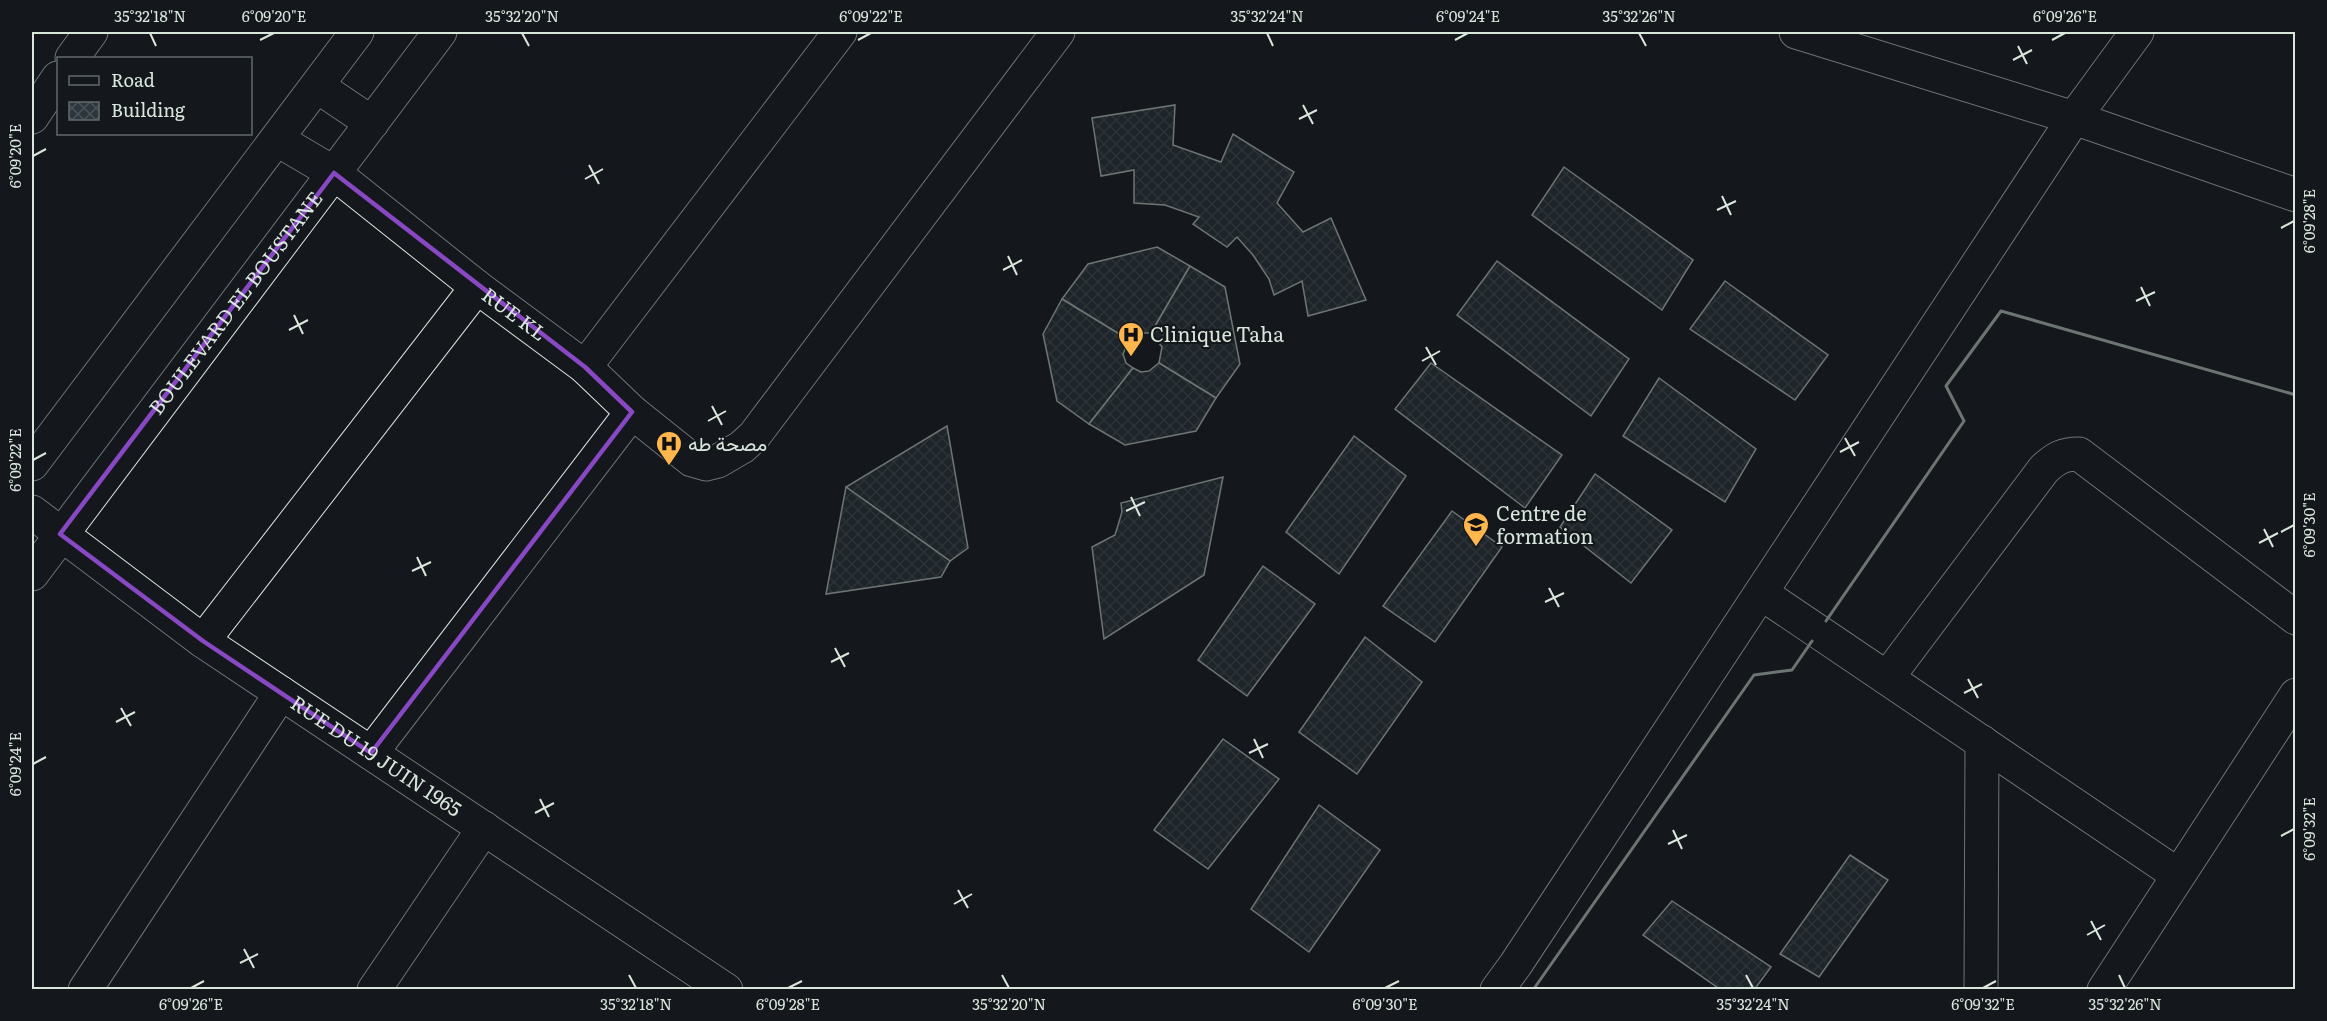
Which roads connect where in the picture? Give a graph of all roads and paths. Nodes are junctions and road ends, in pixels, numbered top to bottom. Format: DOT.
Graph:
graph roads {
  1 [pos="91,32"];
  2 [pos="357,32"];
  3 [pos="440,32"];
  4 [pos="840,32"];
  5 [pos="1058,32"];
  6 [pos="1796,32"];
  7 [pos="2137,32"];
  8 [pos="73,57"];
  9 [pos="47,81"];
  10 [pos="317,86"];
  11 [pos="32,117"];
  12 [pos="2074,118"];
  13 [pos="372,123"];
  14 [pos="278,140"];
  15 [pos="334,173"];
  16 [pos="2295,195"];
  17 [pos="477,287"];
  18 [pos="585,367"];
  19 [pos="632,412"];
  20 [pos="32,464"];
  21 [pos="32,512"];
  22 [pos="60,534"];
  23 [pos="32,574"];
  24 [pos="1761,593"];
  25 [pos="2295,618"];
  26 [pos="203,641"];
  27 [pos="1887,678"];
  28 [pos="281,693"];
  29 [pos="2295,695"];
  30 [pos="1982,742"];
  31 [pos="371,753"];
  32 [pos="484,828"];
  33 [pos="2178,875"];
  34 [pos="722,989"];
  35 [pos="85,990"];
  36 [pos="374,990"];
  37 [pos="1497,990"];
  38 [pos="1981,990"];
  39 [pos="2104,990"];
  1 -- 8 [label="street"];
  2 -- 10 [label="street"];
  3 -- 13 [label="street, BOULEVARD EL BOUSTANE"];
  4 -- 18 [label="street"];
  5 -- 19 [label="street, RUE KL"];
  6 -- 12 [label="street"];
  7 -- 12 [label="street"];
  9 -- 11 [label="street"];
  10 -- 13 [label="street"];
  10 -- 14 [label="street"];
  12 -- 16 [label="street"];
  12 -- 24 [label="street"];
  13 -- 15 [label="street, BOULEVARD EL BOUSTANE"];
  14 -- 15 [label="street, RUE KL"];
  14 -- 20 [label="street"];
  15 -- 17 [label="street, RUE KL"];
  15 -- 22 [label="street, BOULEVARD EL BOUSTANE"];
  17 -- 18 [label="street, RUE KL"];
  17 -- 26 [label="street"];
  18 -- 19 [label="street, RUE KL"];
  19 -- 31 [label="street"];
  21 -- 22 [label="street, RUE DU 19 JUIN 1965"];
  22 -- 23 [label="street, BOULEVARD EL BOUSTANE"];
  22 -- 26 [label="street, RUE DU 19 JUIN 1965"];
  24 -- 27 [label="street"];
  24 -- 37 [label="street"];
  25 -- 27 [label="street"];
  26 -- 28 [label="street, RUE DU 19 JUIN 1965"];
  27 -- 30 [label="street"];
  28 -- 31 [label="street, RUE DU 19 JUIN 1965"];
  28 -- 35 [label="street"];
  29 -- 33 [label="street"];
  30 -- 33 [label="street"];
  30 -- 38 [label="street"];
  31 -- 32 [label="street, RUE DU 19 JUIN 1965"];
  32 -- 34 [label="street, RUE DU 19 JUIN 1965"];
  32 -- 36 [label="street"];
  33 -- 39 [label="street"];
}
